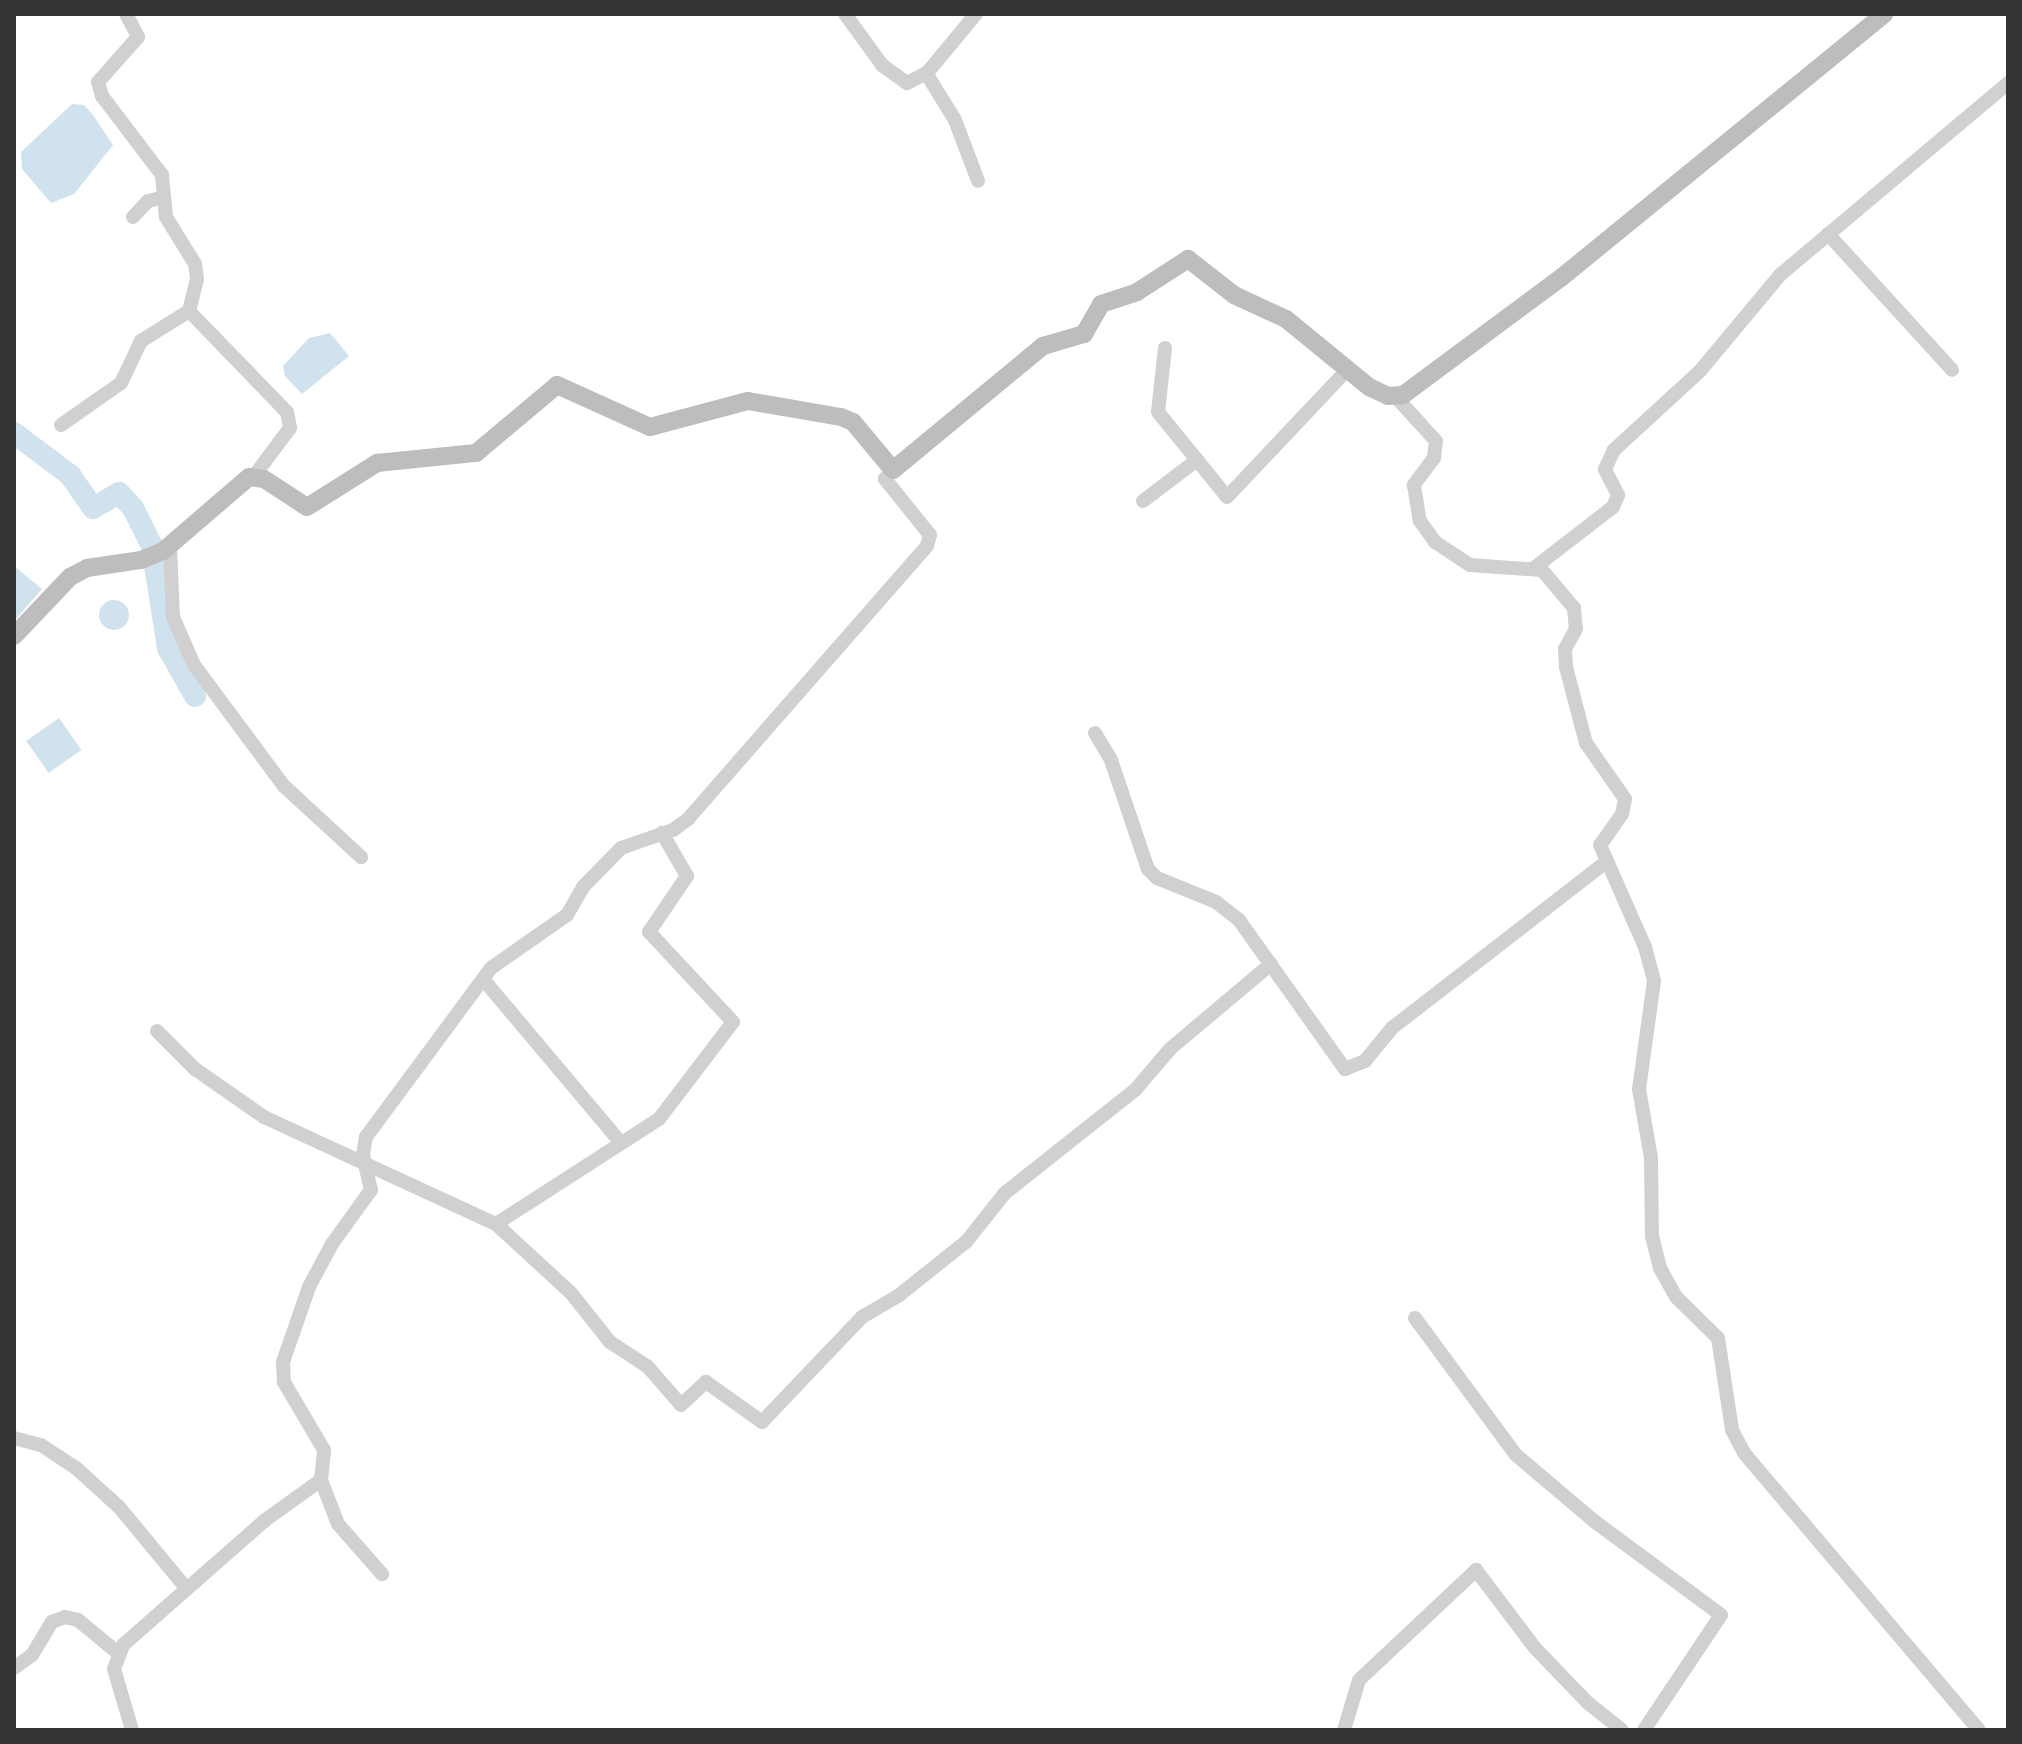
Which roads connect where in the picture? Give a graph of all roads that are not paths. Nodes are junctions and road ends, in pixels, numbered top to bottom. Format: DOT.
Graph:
graph roads {
  1 [pos="126,14"];
  2 [pos="845,14"];
  3 [pos="976,14"];
  4 [pos="1884,14"];
  5 [pos="926,73"];
  6 [pos="2008,83"];
  7 [pos="978,181"];
  8 [pos="161,198"];
  9 [pos="133,217"];
  10 [pos="1828,234"];
  11 [pos="189,311"];
  12 [pos="1165,348"];
  13 [pos="1952,370"];
  14 [pos="1346,371"];
  15 [pos="1395,396"];
  16 [pos="61,425"];
  17 [pos="1197,460"];
  18 [pos="893,470"];
  19 [pos="254,476"];
  20 [pos="1143,501"];
  21 [pos="167,549"];
  22 [pos="1534,568"];
  23 [pos="14,636"];
  24 [pos="1095,733"];
  25 [pos="662,833"];
  26 [pos="361,857"];
  27 [pos="1607,861"];
  28 [pos="1271,964"];
  29 [pos="483,979"];
  30 [pos="157,1031"];
  31 [pos="621,1143"];
  32 [pos="364,1159"];
  33 [pos="496,1224"];
  34 [pos="1415,1318"];
  35 [pos="14,1438"];
  36 [pos="321,1480"];
  37 [pos="382,1574"];
  38 [pos="186,1588"];
  39 [pos="118,1653"];
  40 [pos="14,1668"];
  41 [pos="132,1730"];
  42 [pos="1344,1730"];
  43 [pos="1622,1730"];
  44 [pos="1644,1730"];
  45 [pos="1979,1730"];
  1 -- 8 [label="street"];
  2 -- 5 [label="street"];
  3 -- 5 [label="street"];
  4 -- 15 [label="street"];
  5 -- 7 [label="street"];
  6 -- 10 [label="street"];
  8 -- 9 [label="street"];
  8 -- 11 [label="street"];
  10 -- 13 [label="street"];
  10 -- 22 [label="street"];
  11 -- 16 [label="street"];
  11 -- 19 [label="street"];
  12 -- 17 [label="street"];
  14 -- 15 [label="street"];
  14 -- 17 [label="street"];
  14 -- 18 [label="street"];
  15 -- 22 [label="street"];
  17 -- 20 [label="street"];
  18 -- 19 [label="street"];
  18 -- 25 [label="street"];
  19 -- 21 [label="street"];
  21 -- 23 [label="street"];
  21 -- 26 [label="street"];
  22 -- 27 [label="street"];
  24 -- 28 [label="street"];
  25 -- 29 [label="street"];
  25 -- 31 [label="street"];
  27 -- 28 [label="street"];
  27 -- 45 [label="street"];
  28 -- 33 [label="street"];
  29 -- 31 [label="street"];
  29 -- 32 [label="street"];
  30 -- 32 [label="street"];
  31 -- 33 [label="street"];
  32 -- 33 [label="street"];
  32 -- 36 [label="street"];
  34 -- 44 [label="street"];
  35 -- 38 [label="street"];
  36 -- 37 [label="street"];
  36 -- 38 [label="street"];
  38 -- 39 [label="street"];
  39 -- 40 [label="street"];
  39 -- 41 [label="street"];
  42 -- 43 [label="street"];
}
